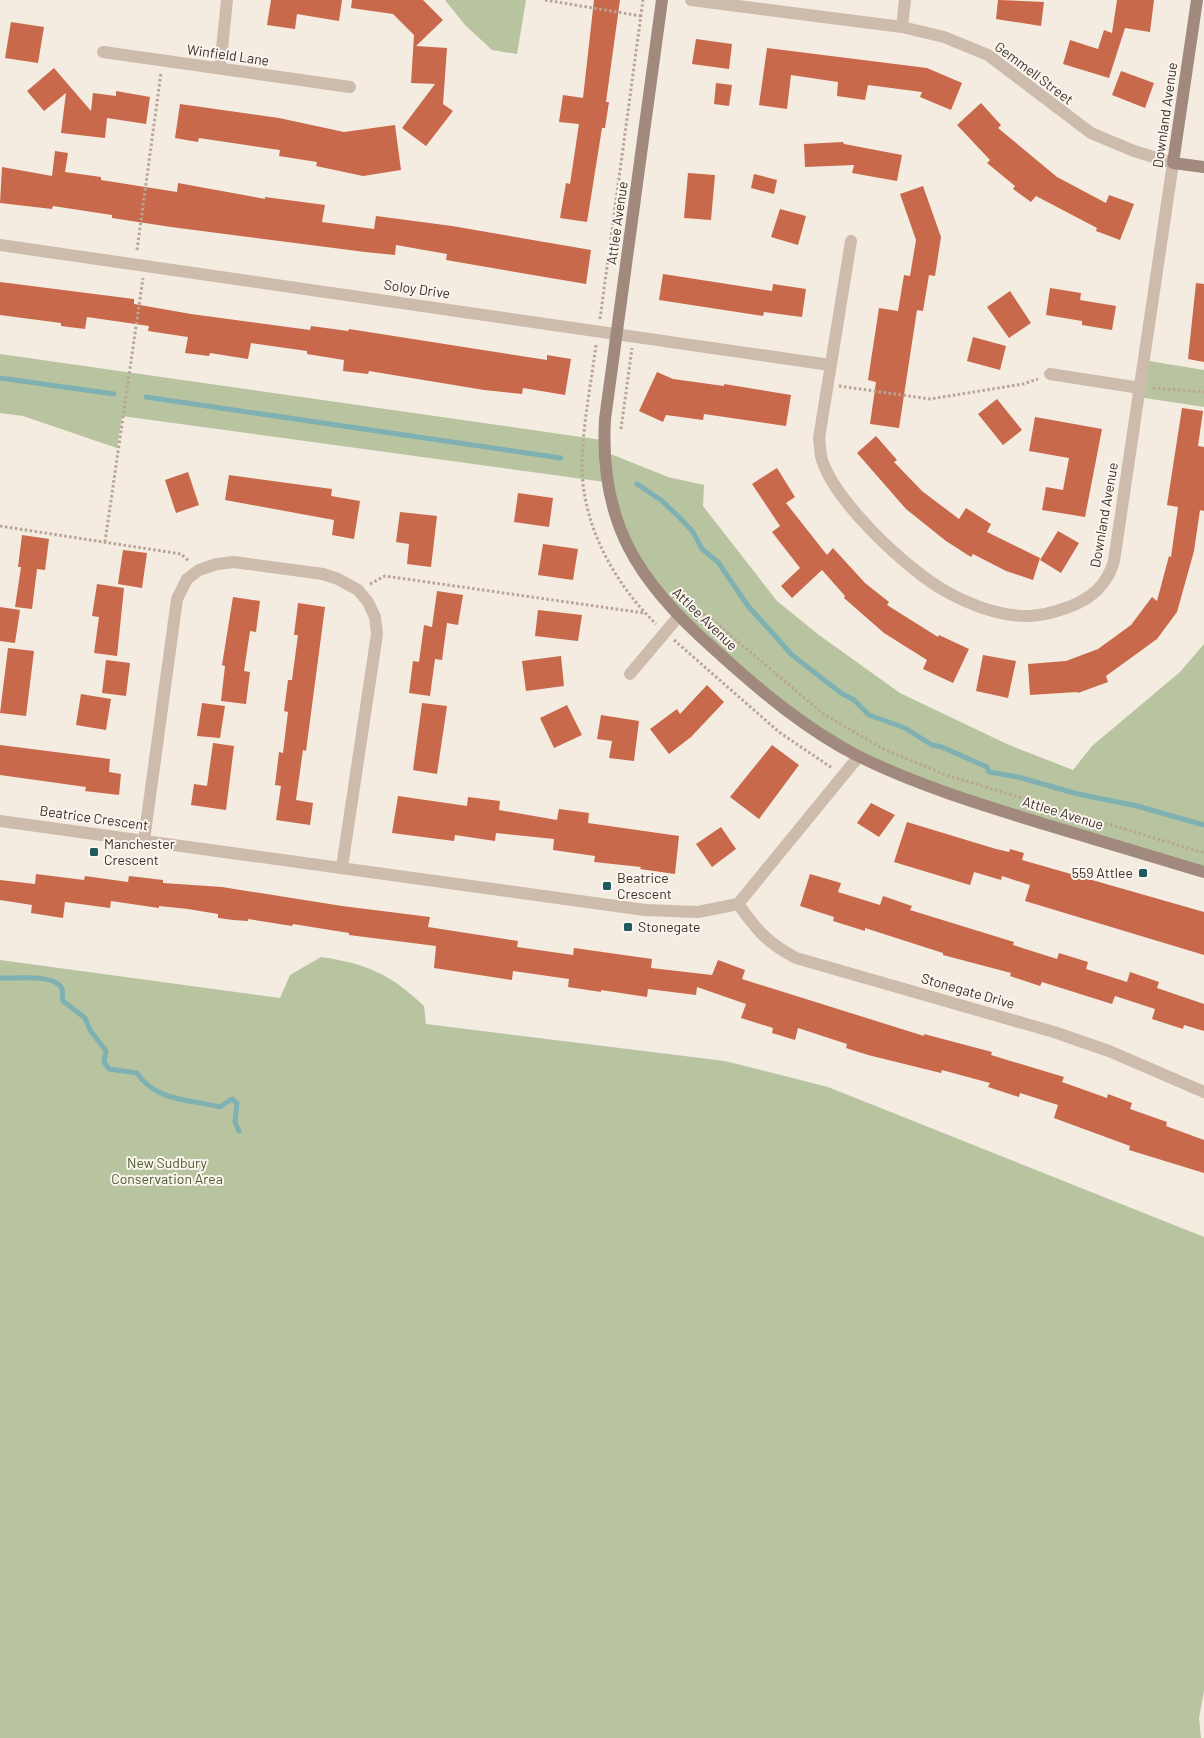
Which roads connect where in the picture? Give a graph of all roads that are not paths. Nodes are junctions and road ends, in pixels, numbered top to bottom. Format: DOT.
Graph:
graph roads {
  1 [pos="227,0"];
  2 [pos="662,0"];
  3 [pos="691,0"];
  4 [pos="905,0"];
  5 [pos="1197,0"];
  6 [pos="902,27"];
  7 [pos="102,52"];
  8 [pos="220,68"];
  9 [pos="350,87"];
  10 [pos="1173,163"];
  11 [pos="1204,167"];
  12 [pos="851,241"];
  13 [pos="0,245"];
  14 [pos="617,333"];
  15 [pos="830,365"];
  16 [pos="1050,374"];
  17 [pos="1140,388"];
  18 [pos="678,617"];
  19 [pos="630,674"];
  20 [pos="859,756"];
  21 [pos="0,821"];
  22 [pos="144,840"];
  23 [pos="342,867"];
  24 [pos="1204,872"];
  25 [pos="738,904"];
  26 [pos="1204,1092"];
  1 -- 8 [label="street"];
  2 -- 14 [label="street, Attlee Avenue"];
  3 -- 6 [label="street, Gemmell Street"];
  4 -- 6 [label="street"];
  5 -- 10 [label="street, Downland Avenue"];
  6 -- 10 [label="street, Gemmell Street"];
  7 -- 8 [label="street, Winfield Lane"];
  8 -- 9 [label="street, Winfield Lane"];
  10 -- 11 [label="street, Gemmell Street"];
  10 -- 17 [label="street, Downland Avenue"];
  12 -- 15 [label="street, Downland Avenue"];
  13 -- 14 [label="street, Soloy Drive"];
  14 -- 15 [label="street, Soloy Drive"];
  14 -- 18 [label="street, Attlee Avenue"];
  15 -- 17 [label="street, Downland Avenue"];
  16 -- 17 [label="street"];
  18 -- 19 [label="street"];
  18 -- 20 [label="street, Attlee Avenue"];
  20 -- 24 [label="street, Attlee Avenue"];
  20 -- 25 [label="street"];
  21 -- 22 [label="street, Beatrice Crescent"];
  22 -- 23 [label="street, Beatrice Crescent"];
  22 -- 23 [label="street"];
  23 -- 25 [label="street, Beatrice Crescent"];
  25 -- 26 [label="street, Stonegate Drive"];
}
